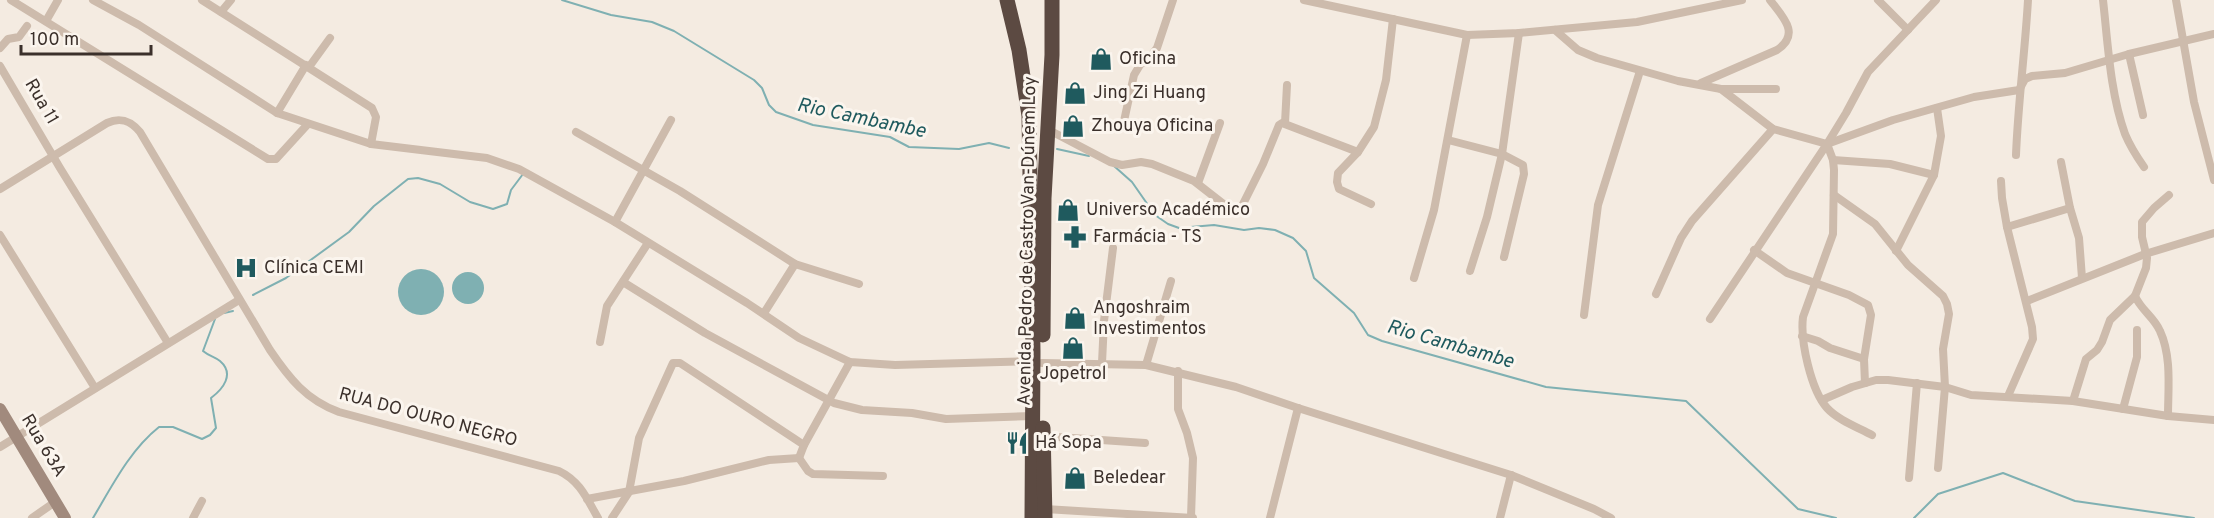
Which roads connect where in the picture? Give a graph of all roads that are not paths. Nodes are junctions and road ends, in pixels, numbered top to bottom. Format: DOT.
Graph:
graph roads {
  1 [pos="11,0"];
  2 [pos="58,0"];
  3 [pos="93,0"];
  4 [pos="202,0"];
  5 [pos="231,0"];
  6 [pos="1007,0"];
  7 [pos="1052,0"];
  8 [pos="1173,0"];
  9 [pos="1304,0"];
  10 [pos="1742,0"];
  11 [pos="1770,0"];
  12 [pos="1878,0"];
  13 [pos="1936,0"];
  14 [pos="2028,0"];
  15 [pos="2103,0"];
  16 [pos="2176,0"];
  17 [pos="221,12"];
  18 [pos="1393,19"];
  19 [pos="46,21"];
  20 [pos="27,26"];
  21 [pos="1555,30"];
  22 [pos="1908,30"];
  23 [pos="1520,33"];
  24 [pos="1467,34"];
  25 [pos="2213,36"];
  26 [pos="330,38"];
  27 [pos="2184,41"];
  28 [pos="0,48"];
  29 [pos="2128,54"];
  30 [pos="2109,59"];
  31 [pos="0,66"];
  32 [pos="308,66"];
  33 [pos="1640,71"];
  34 [pos="1701,83"];
  35 [pos="1287,85"];
  36 [pos="1721,89"];
  37 [pos="1776,89"];
  38 [pos="2019,90"];
  39 [pos="1937,108"];
  40 [pos="277,113"];
  41 [pos="2143,116"];
  42 [pos="671,120"];
  43 [pos="1124,122"];
  44 [pos="1220,123"];
  45 [pos="1285,123"];
  46 [pos="307,124"];
  47 [pos="1773,129"];
  48 [pos="576,132"];
  49 [pos="1047,132"];
  50 [pos="1448,141"];
  51 [pos="371,144"];
  52 [pos="1827,144"];
  53 [pos="1359,152"];
  54 [pos="1502,154"];
  55 [pos="53,155"];
  56 [pos="2016,155"];
  57 [pos="1833,160"];
  58 [pos="2061,162"];
  59 [pos="2144,167"];
  60 [pos="642,170"];
  61 [pos="1934,175"];
  62 [pos="2214,180"];
  63 [pos="2001,181"];
  64 [pos="1198,183"];
  65 [pos="0,189"];
  66 [pos="1834,195"];
  67 [pos="2169,195"];
  68 [pos="1038,199"];
  69 [pos="1371,204"];
  70 [pos="2070,208"];
  71 [pos="615,222"];
  72 [pos="2007,227"];
  73 [pos="2214,233"];
  74 [pos="0,235"];
  75 [pos="648,243"];
  76 [pos="1113,248"];
  77 [pos="1754,250"];
  78 [pos="1896,250"];
  79 [pos="2145,254"];
  80 [pos="1504,257"];
  81 [pos="795,264"];
  82 [pos="1470,271"];
  83 [pos="1414,278"];
  84 [pos="2082,278"];
  85 [pos="1171,281"];
  86 [pos="623,282"];
  87 [pos="1815,283"];
  88 [pos="859,284"];
  89 [pos="1656,294"];
  90 [pos="2135,296"];
  91 [pos="239,300"];
  92 [pos="2027,301"];
  93 [pos="764,314"];
  94 [pos="1584,315"];
  95 [pos="1710,319"];
  96 [pos="2137,330"];
  97 [pos="1802,336"];
  98 [pos="600,342"];
  99 [pos="168,343"];
  100 [pos="1864,359"];
  101 [pos="850,362"];
  102 [pos="1037,362"];
  103 [pos="1102,363"];
  104 [pos="1146,364"];
  105 [pos="1178,371"];
  106 [pos="1917,382"];
  107 [pos="1865,383"];
  108 [pos="1945,387"];
  109 [pos="95,388"];
  110 [pos="2008,396"];
  111 [pos="828,400"];
  112 [pos="1822,400"];
  113 [pos="2073,400"];
  114 [pos="1298,408"];
  115 [pos="0,409"];
  116 [pos="2123,409"];
  117 [pos="1033,416"];
  118 [pos="2168,416"];
  119 [pos="2214,420"];
  120 [pos="1872,435"];
  121 [pos="16,436"];
  122 [pos="1043,436"];
  123 [pos="1145,443"];
  124 [pos="804,445"];
  125 [pos="0,447"];
  126 [pos="799,458"];
  127 [pos="1938,468"];
  128 [pos="1511,475"];
  129 [pos="883,476"];
  130 [pos="1909,478"];
  131 [pos="629,492"];
  132 [pos="587,499"];
  133 [pos="202,501"];
  134 [pos="55,502"];
  135 [pos="1045,513"];
  136 [pos="1592,513"];
  137 [pos="1192,517"];
  138 [pos="32,518"];
  139 [pos="65,518"];
  140 [pos="193,518"];
  141 [pos="598,518"];
  142 [pos="612,518"];
  143 [pos="1032,518"];
  144 [pos="1270,518"];
  145 [pos="1500,518"];
  146 [pos="1611,518"];
  1 -- 19 [label="street"];
  2 -- 19 [label="street"];
  3 -- 40 [label="street"];
  4 -- 17 [label="street"];
  5 -- 17 [label="street"];
  6 -- 68 [label="highway, Avenida Pedro de Castro Van-Dúnem Loy"];
  7 -- 49 [label="highway, Avenida Pedro de Castro Van-Dúnem Loy"];
  8 -- 43 [label="street"];
  9 -- 18 [label="street"];
  10 -- 21 [label="street"];
  11 -- 34 [label="street"];
  12 -- 22 [label="street"];
  13 -- 22 [label="street"];
  14 -- 38 [label="street"];
  15 -- 30 [label="street"];
  16 -- 27 [label="street"];
  17 -- 32 [label="street"];
  18 -- 24 [label="street"];
  18 -- 53 [label="street"];
  19 -- 46 [label="street"];
  20 -- 28 [label="street"];
  21 -- 23 [label="street"];
  21 -- 33 [label="street"];
  22 -- 52 [label="street"];
  23 -- 24 [label="street"];
  23 -- 54 [label="street"];
  24 -- 50 [label="street"];
  25 -- 27 [label="street"];
  26 -- 32 [label="street"];
  27 -- 29 [label="street"];
  27 -- 62 [label="street"];
  29 -- 30 [label="street"];
  29 -- 41 [label="street"];
  30 -- 38 [label="street"];
  30 -- 59 [label="street"];
  31 -- 55 [label="street, Rua 11"];
  32 -- 40 [label="street"];
  32 -- 51 [label="street"];
  33 -- 34 [label="street"];
  33 -- 94 [label="street"];
  34 -- 36 [label="street"];
  35 -- 45 [label="street"];
  36 -- 37 [label="street"];
  36 -- 47 [label="street"];
  38 -- 39 [label="street"];
  38 -- 56 [label="street"];
  39 -- 52 [label="street"];
  39 -- 61 [label="street"];
  40 -- 46 [label="street"];
  42 -- 60 [label="street"];
  44 -- 64 [label="street"];
  45 -- 53 [label="street"];
  45 -- 64 [label="street"];
  46 -- 51 [label="street"];
  47 -- 52 [label="street"];
  47 -- 89 [label="street"];
  48 -- 60 [label="street"];
  49 -- 64 [label="street"];
  49 -- 68 [label="highway, Avenida Pedro de Castro Van-Dúnem Loy"];
  50 -- 54 [label="street"];
  50 -- 83 [label="street"];
  51 -- 71 [label="street"];
  52 -- 57 [label="street"];
  52 -- 77 [label="street"];
  53 -- 69 [label="street"];
  54 -- 80 [label="street"];
  54 -- 82 [label="street"];
  55 -- 65 [label="street, RUA DO OURO NEGRO"];
  55 -- 91 [label="street, RUA DO OURO NEGRO"];
  55 -- 99 [label="street, Rua 11"];
  57 -- 61 [label="street"];
  57 -- 66 [label="street"];
  58 -- 70 [label="street"];
  60 -- 71 [label="street"];
  60 -- 81 [label="street"];
  61 -- 78 [label="street"];
  63 -- 72 [label="street"];
  66 -- 78 [label="street"];
  66 -- 87 [label="street"];
  67 -- 79 [label="street"];
  68 -- 102 [label="highway, Avenida Pedro de Castro Van-Dúnem Loy"];
  70 -- 72 [label="street"];
  70 -- 84 [label="street"];
  71 -- 75 [label="street"];
  72 -- 92 [label="street"];
  73 -- 79 [label="street"];
  74 -- 109 [label="street"];
  75 -- 86 [label="street"];
  75 -- 93 [label="street"];
  76 -- 103 [label="street"];
  77 -- 87 [label="street"];
  77 -- 95 [label="street"];
  78 -- 108 [label="street"];
  79 -- 84 [label="street"];
  79 -- 90 [label="street"];
  81 -- 88 [label="street"];
  81 -- 93 [label="street"];
  84 -- 92 [label="street"];
  85 -- 104 [label="street"];
  86 -- 98 [label="street"];
  86 -- 111 [label="street"];
  87 -- 97 [label="street"];
  87 -- 100 [label="street"];
  90 -- 113 [label="street"];
  90 -- 118 [label="street"];
  91 -- 99 [label="street"];
  91 -- 132 [label="street, RUA DO OURO NEGRO"];
  92 -- 110 [label="street"];
  93 -- 101 [label="street"];
  96 -- 116 [label="street"];
  97 -- 100 [label="street"];
  97 -- 112 [label="street"];
  99 -- 109 [label="street"];
  100 -- 107 [label="street"];
  101 -- 102 [label="street"];
  101 -- 111 [label="street"];
  102 -- 103 [label="street"];
  102 -- 117 [label="highway, Avenida Pedro de Castro Van-Dúnem Loy"];
  102 -- 122 [label="highway, Avenida Pedro de Castro Van-Dúnem Loy"];
  103 -- 104 [label="street"];
  104 -- 105 [label="street"];
  105 -- 114 [label="street"];
  105 -- 137 [label="street"];
  106 -- 107 [label="street"];
  106 -- 108 [label="street"];
  106 -- 130 [label="street"];
  107 -- 112 [label="street"];
  108 -- 110 [label="street"];
  108 -- 127 [label="street"];
  109 -- 121 [label="street"];
  110 -- 113 [label="street"];
  111 -- 117 [label="street"];
  111 -- 124 [label="street"];
  112 -- 120 [label="street"];
  113 -- 116 [label="street"];
  114 -- 128 [label="street"];
  114 -- 144 [label="street"];
  115 -- 121 [label="street, Rua 63A"];
  116 -- 118 [label="street"];
  117 -- 143 [label="highway, Avenida Pedro de Castro Van-Dúnem Loy"];
  118 -- 119 [label="street"];
  121 -- 125 [label="street"];
  121 -- 134 [label="street, Rua 63A"];
  122 -- 123 [label="street"];
  122 -- 135 [label="highway, Avenida Pedro de Castro Van-Dúnem Loy"];
  124 -- 126 [label="street"];
  124 -- 131 [label="street"];
  126 -- 129 [label="street"];
  126 -- 131 [label="street"];
  128 -- 136 [label="street"];
  128 -- 145 [label="street"];
  131 -- 132 [label="street"];
  131 -- 142 [label="street"];
  132 -- 141 [label="street, RUA DO OURO NEGRO"];
  133 -- 140 [label="street"];
  134 -- 138 [label="street"];
  134 -- 139 [label="street, Rua 63A"];
  135 -- 137 [label="street"];
  136 -- 146 [label="street"];
}
